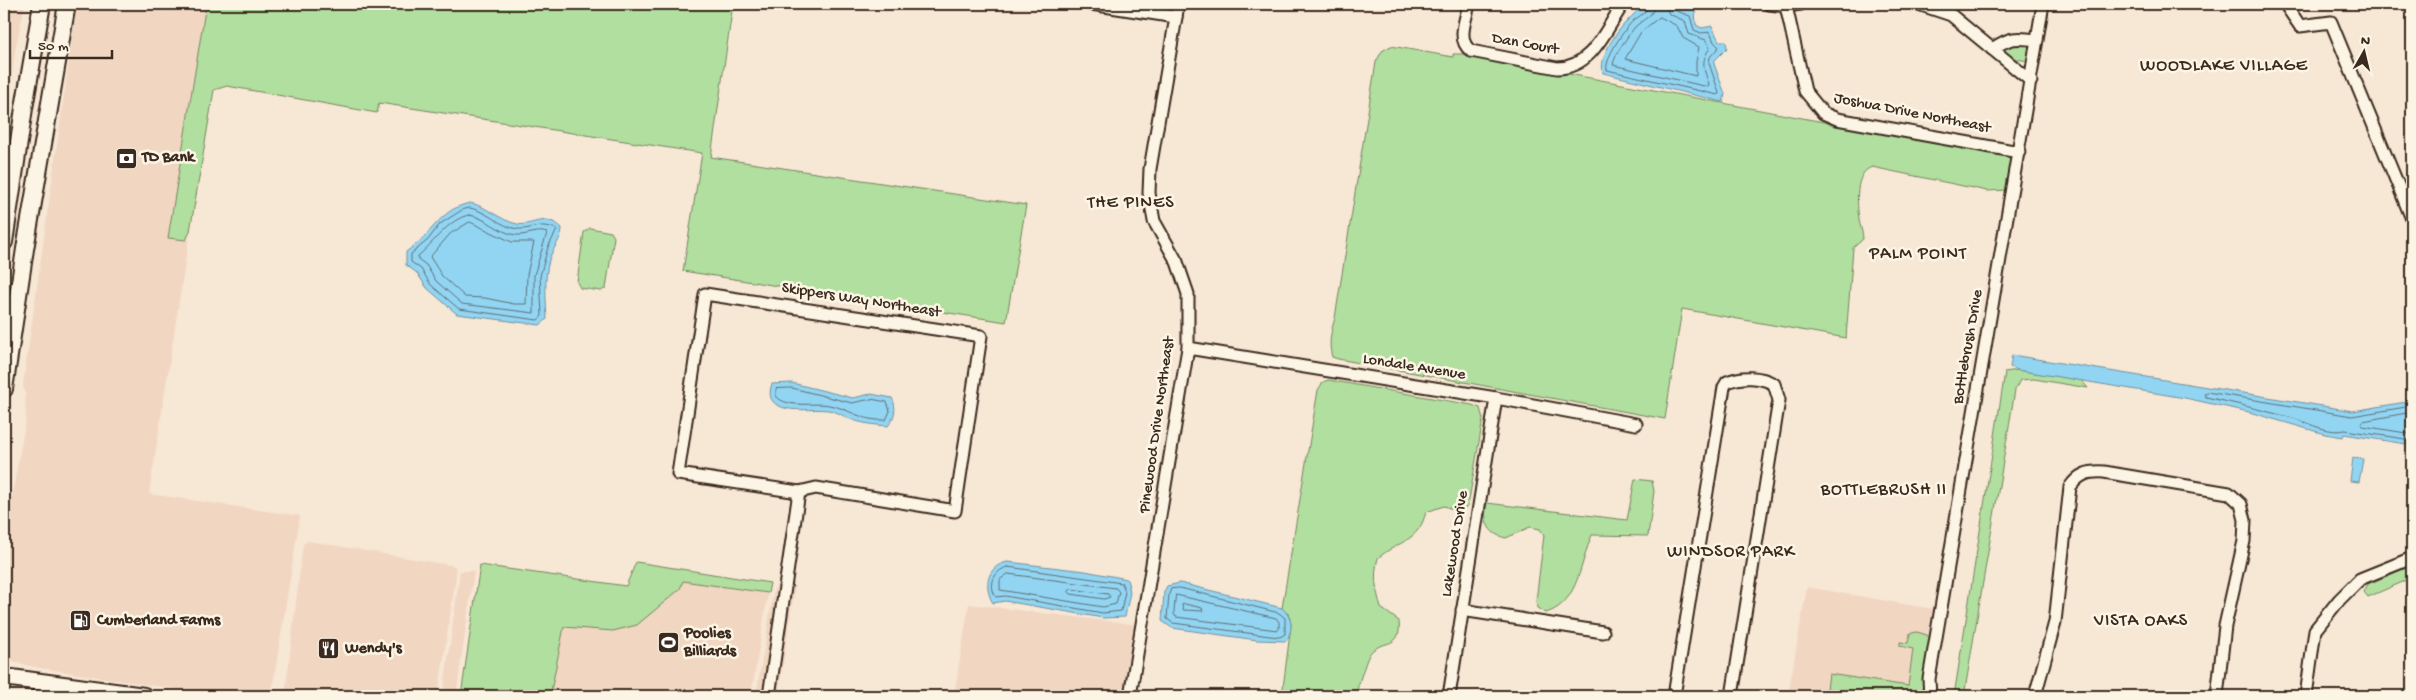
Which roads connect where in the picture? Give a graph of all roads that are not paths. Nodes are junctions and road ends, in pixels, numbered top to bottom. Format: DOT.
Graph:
graph roads {
  1 [pos="42,4"];
  2 [pos="67,4"];
  3 [pos="1091,4"];
  4 [pos="1178,4"];
  5 [pos="1469,4"];
  6 [pos="1623,4"];
  7 [pos="1769,4"];
  8 [pos="1801,4"];
  9 [pos="1918,4"];
  10 [pos="2043,4"];
  11 [pos="2285,4"];
  12 [pos="1786,6"];
  13 [pos="1176,17"];
  14 [pos="38,24"];
  15 [pos="2037,40"];
  16 [pos="1992,49"];
  17 [pos="32,59"];
  18 [pos="54,69"];
  19 [pos="2031,81"];
  20 [pos="48,108"];
  21 [pos="2019,152"];
  22 [pos="2412,219"];
  23 [pos="4,242"];
  24 [pos="1188,348"];
  25 [pos="4,389"];
  26 [pos="1496,398"];
  27 [pos="1636,424"];
  28 [pos="798,492"];
  29 [pos="2412,558"];
  30 [pos="1462,610"];
  31 [pos="1603,632"];
  32 [pos="4,677"];
  33 [pos="144,696"];
  34 [pos="769,696"];
  35 [pos="1130,696"];
  36 [pos="1449,696"];
  37 [pos="1674,696"];
  38 [pos="1732,696"];
  39 [pos="1930,696"];
  40 [pos="2034,696"];
  41 [pos="2217,696"];
  42 [pos="2306,696"];
  1 -- 14 [label="main road"];
  2 -- 18 [label="main road"];
  3 -- 13 [label="street"];
  4 -- 13 [label="street, Pinewood Drive Northeast"];
  5 -- 6 [label="street, Dan Court"];
  7 -- 12 [label="street"];
  8 -- 12 [label="street"];
  9 -- 16 [label="street"];
  10 -- 15 [label="street, Bottlebrush Drive"];
  11 -- 22 [label="street"];
  12 -- 21 [label="street, Joshua Drive Northeast"];
  13 -- 24 [label="street, Pinewood Drive Northeast"];
  14 -- 17 [label="main road"];
  14 -- 18 [label="main road"];
  15 -- 16 [label="street"];
  15 -- 19 [label="street, Bottlebrush Drive"];
  16 -- 19 [label="street"];
  17 -- 20 [label="main road"];
  17 -- 23 [label="main road"];
  18 -- 20 [label="main road"];
  19 -- 21 [label="street, Bottlebrush Drive"];
  20 -- 25 [label="main road"];
  21 -- 39 [label="street, Bottlebrush Drive"];
  24 -- 26 [label="street, Londale Avenue"];
  24 -- 35 [label="street, Pinewood Drive Northeast"];
  26 -- 27 [label="street, Londale Avenue"];
  26 -- 30 [label="street, Lakewood Drive"];
  28 -- 28 [label="street, Skippers Way Northeast"];
  28 -- 34 [label="street"];
  29 -- 42 [label="street"];
  30 -- 31 [label="street"];
  30 -- 36 [label="street, Lakewood Drive"];
  32 -- 33 [label="main road"];
  37 -- 38 [label="street"];
  40 -- 41 [label="street"];
}
